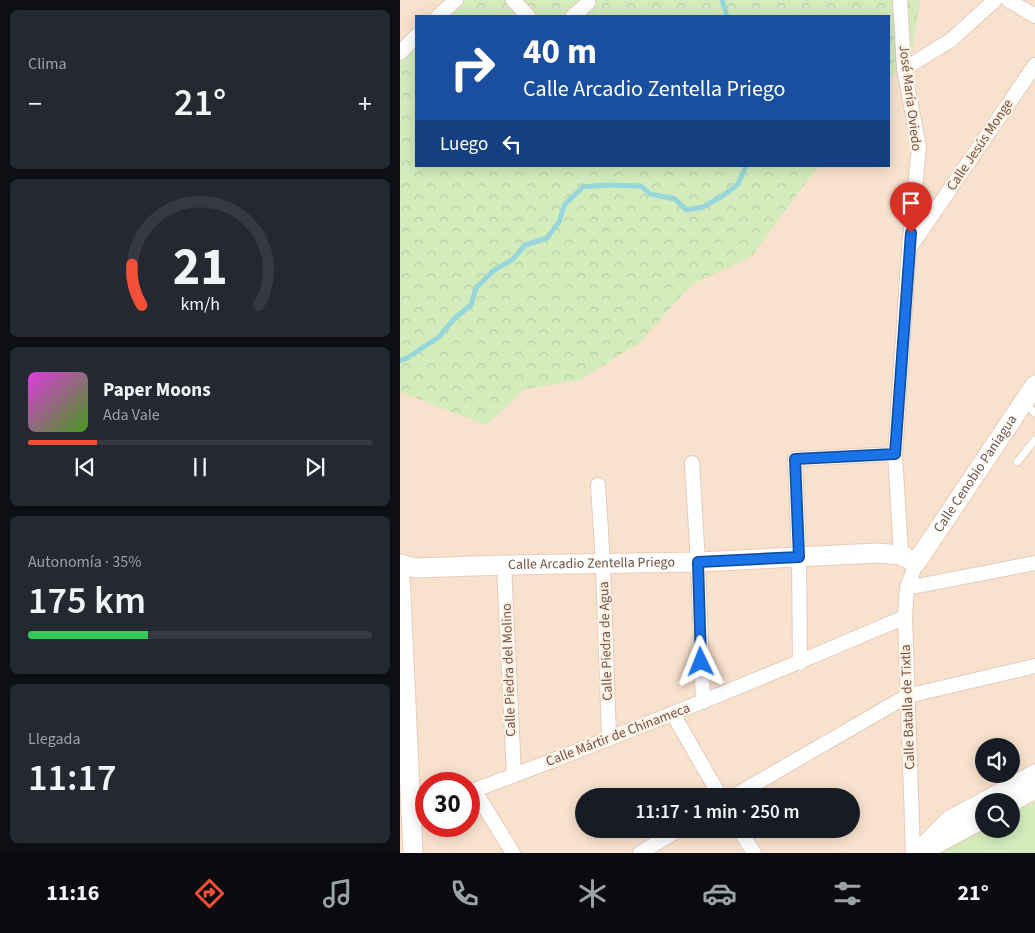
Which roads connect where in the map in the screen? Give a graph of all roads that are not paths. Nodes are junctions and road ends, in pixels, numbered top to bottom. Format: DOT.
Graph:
graph roads {
  1 [pos="456,0"];
  2 [pos="513,0"];
  3 [pos="900,0"];
  4 [pos="995,0"];
  5 [pos="1008,0"];
  6 [pos="588,3"];
  7 [pos="439,15"];
  8 [pos="527,15"];
  9 [pos="574,15"];
  10 [pos="1035,16"];
  11 [pos="1035,65"];
  12 [pos="904,69"];
  13 [pos="909,250"];
  14 [pos="1035,385"];
  15 [pos="1029,408"];
  16 [pos="1035,440"];
  17 [pos="895,454"];
  18 [pos="1018,462"];
  19 [pos="692,463"];
  20 [pos="598,485"];
  21 [pos="799,557"];
  22 [pos="908,559"];
  23 [pos="698,562"];
  24 [pos="1035,563"];
  25 [pos="603,564"];
  26 [pos="504,565"];
  27 [pos="403,572"];
  28 [pos="907,588"];
  29 [pos="904,618"];
  30 [pos="800,663"];
  31 [pos="1035,666"];
  32 [pos="907,696"];
  33 [pos="703,702"];
  34 [pos="673,714"];
  35 [pos="609,738"];
  36 [pos="416,772"];
  37 [pos="1035,774"];
  38 [pos="514,776"];
  39 [pos="480,788"];
  40 [pos="715,788"];
  41 [pos="748,788"];
  42 [pos="1035,789"];
  43 [pos="1000,793"];
  44 [pos="1020,797"];
  45 [pos="480,804"];
  46 [pos="975,807"];
  47 [pos="975,823"];
  48 [pos="415,836"];
  49 [pos="665,838"];
  50 [pos="745,838"];
  51 [pos="413,853"];
  52 [pos="513,853"];
  53 [pos="640,853"];
  54 [pos="754,853"];
  55 [pos="913,853"];
  56 [pos="919,853"];
  1 -- 7 [label="street"];
  2 -- 8 [label="street"];
  3 -- 12 [label="street, José María Oviedo"];
  4 -- 12 [label="street"];
  5 -- 10 [label="street"];
  6 -- 9 [label="street"];
  11 -- 13 [label="street, Calle Jesús Monge"];
  12 -- 13 [label="street, José María Oviedo"];
  13 -- 17 [label="street, José María Oviedo"];
  14 -- 15 [label="street, Calle Cenobio Paniagua"];
  15 -- 22 [label="street, Calle Cenobio Paniagua"];
  16 -- 18 [label="lane"];
  17 -- 21 [label="street"];
  17 -- 22 [label="street, José María Oviedo"];
  19 -- 23 [label="street"];
  20 -- 25 [label="street, Calle Piedra de Agua"];
  21 -- 22 [label="street, Calle Arcadio Zentella Priego"];
  21 -- 23 [label="street, Calle Arcadio Zentella Priego"];
  21 -- 30 [label="street"];
  22 -- 28 [label="street, Calle Batalla de Tixtla"];
  23 -- 25 [label="street, Calle Arcadio Zentella Priego"];
  23 -- 33 [label="street"];
  24 -- 28 [label="street"];
  25 -- 26 [label="street, Calle Arcadio Zentella Priego"];
  25 -- 35 [label="street, Calle Piedra de Agua"];
  26 -- 27 [label="street, Calle Arcadio Zentella Priego"];
  26 -- 38 [label="street, Calle Piedra del Molino"];
  27 -- 36 [label="street"];
  28 -- 29 [label="street, Calle Batalla de Tixtla"];
  29 -- 30 [label="street, Calle Mártir de Chinameca"];
  29 -- 32 [label="street, Calle Batalla de Tixtla"];
  30 -- 33 [label="street, Calle Mártir de Chinameca"];
  31 -- 32 [label="street"];
  32 -- 41 [label="street"];
  32 -- 55 [label="street, Calle Batalla de Tixtla"];
  33 -- 34 [label="street, Calle Mártir de Chinameca"];
  34 -- 35 [label="street, Calle Mártir de Chinameca"];
  34 -- 40 [label="street"];
  35 -- 38 [label="street, Calle Mártir de Chinameca"];
  37 -- 43 [label="street"];
  38 -- 39 [label="street, Calle Mártir de Chinameca"];
  42 -- 44 [label="street"];
  45 -- 52 [label="street"];
  46 -- 56 [label="street"];
  47 -- 56 [label="street"];
  48 -- 51 [label="street"];
  49 -- 53 [label="street"];
  50 -- 54 [label="street"];
}
